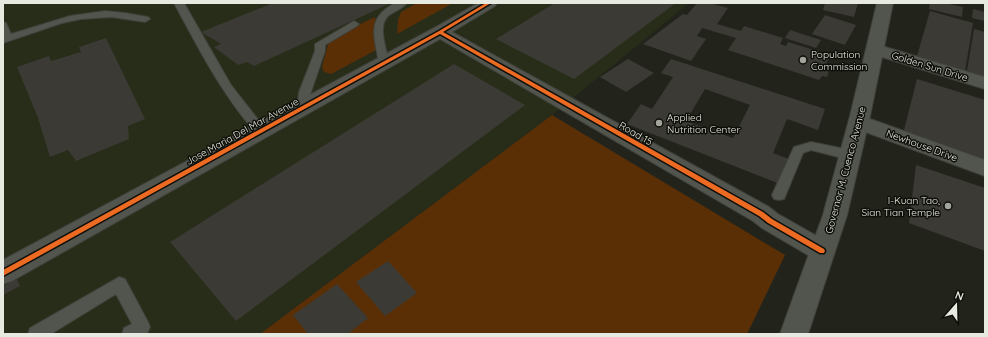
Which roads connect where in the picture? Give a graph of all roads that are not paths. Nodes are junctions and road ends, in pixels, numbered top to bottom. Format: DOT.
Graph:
graph roads {
  1 [pos="178,3"];
  2 [pos="402,3"];
  3 [pos="489,3"];
  4 [pos="885,3"];
  5 [pos="145,18"];
  6 [pos="3,24"];
  7 [pos="354,24"];
  8 [pos="440,32"];
  9 [pos="6,39"];
  10 [pos="875,49"];
  11 [pos="384,62"];
  12 [pos="985,83"];
  13 [pos="303,108"];
  14 [pos="858,122"];
  15 [pos="261,131"];
  16 [pos="850,155"];
  17 [pos="985,168"];
  18 [pos="779,196"];
  19 [pos="822,250"];
  20 [pos="3,273"];
  21 [pos="36,334"];
  22 [pos="130,334"];
  23 [pos="794,334"];
  1 -- 15 [label="lane"];
  2 -- 11 [label="lane"];
  3 -- 8 [label="street, Jose Maria Del Mar Avenue"];
  4 -- 10 [label="street, Governor M. Cuenco Avenue"];
  5 -- 9 [label="lane"];
  6 -- 9 [label="lane"];
  7 -- 13 [label="lane"];
  8 -- 11 [label="street, Jose Maria Del Mar Avenue"];
  8 -- 19 [label="street, Road 15"];
  10 -- 12 [label="street, Golden Sun Drive"];
  10 -- 14 [label="street, Governor M. Cuenco Avenue"];
  11 -- 13 [label="street, Jose Maria Del Mar Avenue"];
  13 -- 15 [label="street, Jose Maria Del Mar Avenue"];
  14 -- 16 [label="street, Governor M. Cuenco Avenue"];
  14 -- 17 [label="street, Newhouse Drive"];
  15 -- 20 [label="street, Jose Maria Del Mar Avenue"];
  16 -- 18 [label="lane"];
  16 -- 19 [label="street, Governor M. Cuenco Avenue"];
  19 -- 23 [label="street, Governor M. Cuenco Avenue"];
  21 -- 22 [label="lane"];
}
